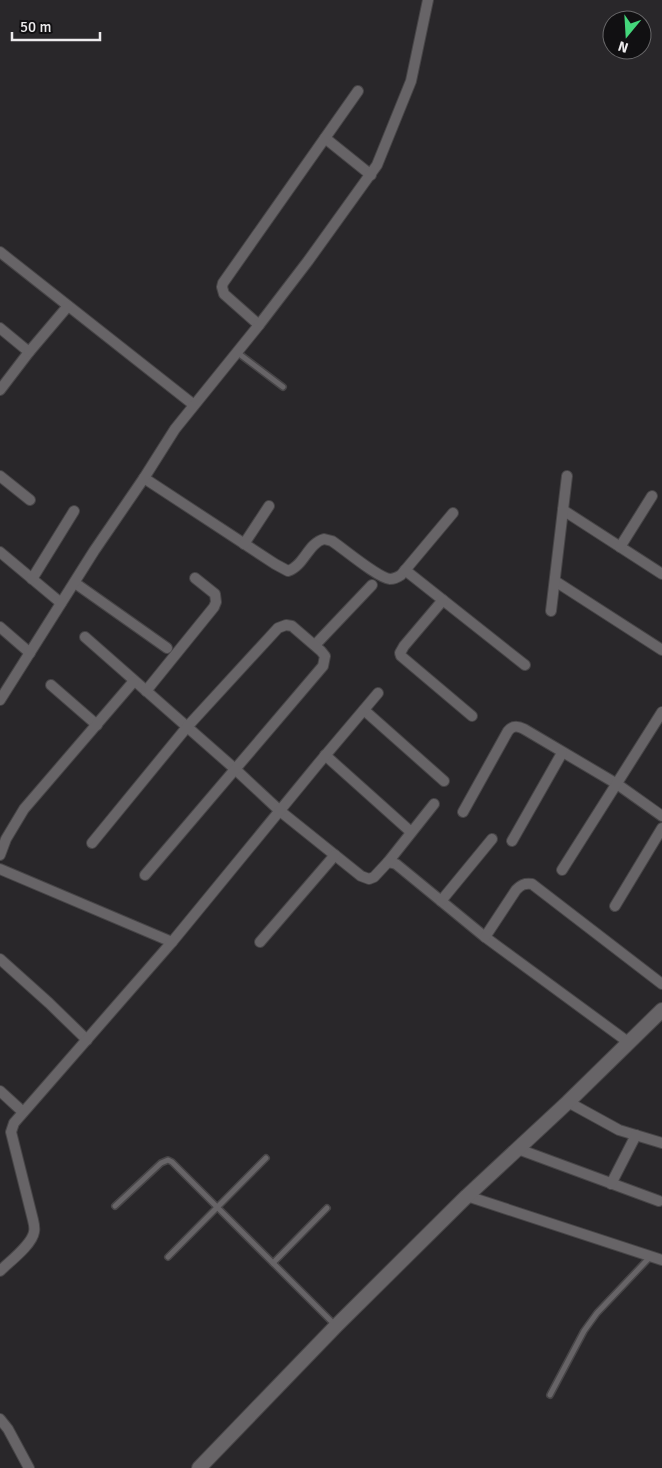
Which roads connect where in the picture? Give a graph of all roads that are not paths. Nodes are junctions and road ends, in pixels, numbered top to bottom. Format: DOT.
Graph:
graph roads {
  1 [pos="428,0"];
  2 [pos="358,91"];
  3 [pos="325,138"];
  4 [pos="371,175"];
  5 [pos="0,252"];
  6 [pos="68,306"];
  7 [pos="259,325"];
  8 [pos="0,328"];
  9 [pos="28,352"];
  10 [pos="238,353"];
  11 [pos="283,387"];
  12 [pos="0,390"];
  13 [pos="194,405"];
  14 [pos="0,476"];
  15 [pos="567,476"];
  16 [pos="144,478"];
  17 [pos="652,496"];
  18 [pos="30,500"];
  19 [pos="269,506"];
  20 [pos="563,510"];
  21 [pos="74,511"];
  22 [pos="453,513"];
  23 [pos="244,544"];
  24 [pos="620,547"];
  25 [pos="0,552"];
  26 [pos="405,570"];
  27 [pos="662,574"];
  28 [pos="194,578"];
  29 [pos="32,580"];
  30 [pos="554,581"];
  31 [pos="75,583"];
  32 [pos="372,585"];
  33 [pos="443,600"];
  34 [pos="61,603"];
  35 [pos="551,611"];
  36 [pos="0,627"];
  37 [pos="85,637"];
  38 [pos="315,645"];
  39 [pos="167,648"];
  40 [pos="662,650"];
  41 [pos="30,652"];
  42 [pos="525,665"];
  43 [pos="134,681"];
  44 [pos="51,685"];
  45 [pos="146,692"];
  46 [pos="378,693"];
  47 [pos="0,700"];
  48 [pos="364,710"];
  49 [pos="662,712"];
  50 [pos="472,716"];
  51 [pos="97,724"];
  52 [pos="186,727"];
  53 [pos="562,753"];
  54 [pos="325,755"];
  55 [pos="235,769"];
  56 [pos="444,781"];
  57 [pos="617,784"];
  58 [pos="434,804"];
  59 [pos="280,810"];
  60 [pos="463,812"];
  61 [pos="662,816"];
  62 [pos="662,828"];
  63 [pos="412,832"];
  64 [pos="492,839"];
  65 [pos="512,841"];
  66 [pos="92,842"];
  67 [pos="0,855"];
  68 [pos="335,855"];
  69 [pos="388,862"];
  70 [pos="0,869"];
  71 [pos="562,870"];
  72 [pos="145,875"];
  73 [pos="441,901"];
  74 [pos="614,906"];
  75 [pos="485,937"];
  76 [pos="172,942"];
  77 [pos="260,942"];
  78 [pos="0,959"];
  79 [pos="662,984"];
  80 [pos="662,1010"];
  81 [pos="87,1040"];
  82 [pos="628,1042"];
  83 [pos="0,1091"];
  84 [pos="568,1102"];
  85 [pos="23,1112"];
  86 [pos="636,1135"];
  87 [pos="662,1143"];
  88 [pos="518,1149"];
  89 [pos="266,1158"];
  90 [pos="611,1184"];
  91 [pos="467,1196"];
  92 [pos="659,1201"];
  93 [pos="115,1206"];
  94 [pos="219,1207"];
  95 [pos="327,1208"];
  96 [pos="651,1256"];
  97 [pos="168,1257"];
  98 [pos="662,1260"];
  99 [pos="273,1263"];
  100 [pos="0,1271"];
  101 [pos="336,1326"];
  102 [pos="550,1395"];
  103 [pos="0,1419"];
  104 [pos="29,1468"];
  105 [pos="200,1468"];
  1 -- 4 [label="street"];
  2 -- 3 [label="street"];
  3 -- 4 [label="street"];
  3 -- 7 [label="street"];
  4 -- 7 [label="street"];
  5 -- 6 [label="street"];
  6 -- 9 [label="street"];
  6 -- 13 [label="street"];
  7 -- 10 [label="street"];
  8 -- 9 [label="street"];
  9 -- 12 [label="street"];
  10 -- 11 [label="lane"];
  10 -- 13 [label="street"];
  13 -- 16 [label="street"];
  14 -- 18 [label="street"];
  15 -- 20 [label="street"];
  16 -- 23 [label="street"];
  16 -- 31 [label="street"];
  17 -- 24 [label="street"];
  19 -- 23 [label="street"];
  20 -- 24 [label="street"];
  20 -- 30 [label="street"];
  21 -- 29 [label="street"];
  22 -- 26 [label="street"];
  23 -- 26 [label="street"];
  24 -- 27 [label="street"];
  25 -- 29 [label="street"];
  26 -- 33 [label="street"];
  28 -- 45 [label="street"];
  29 -- 34 [label="street"];
  30 -- 35 [label="street"];
  30 -- 40 [label="street"];
  31 -- 34 [label="street"];
  31 -- 39 [label="street"];
  32 -- 38 [label="street"];
  33 -- 42 [label="street"];
  33 -- 50 [label="street"];
  34 -- 41 [label="street"];
  36 -- 41 [label="street"];
  37 -- 43 [label="street"];
  38 -- 52 [label="street"];
  38 -- 55 [label="street"];
  41 -- 47 [label="street"];
  43 -- 45 [label="street"];
  43 -- 51 [label="street"];
  44 -- 51 [label="street"];
  45 -- 52 [label="street"];
  46 -- 48 [label="street"];
  48 -- 54 [label="street"];
  48 -- 56 [label="street"];
  49 -- 57 [label="street"];
  51 -- 67 [label="street"];
  52 -- 55 [label="street"];
  52 -- 66 [label="street"];
  53 -- 57 [label="street"];
  53 -- 60 [label="street"];
  53 -- 65 [label="street"];
  54 -- 59 [label="street"];
  54 -- 63 [label="street"];
  55 -- 59 [label="street"];
  55 -- 72 [label="street"];
  57 -- 61 [label="street"];
  57 -- 71 [label="street"];
  58 -- 63 [label="street"];
  59 -- 68 [label="street"];
  59 -- 76 [label="street"];
  62 -- 74 [label="street"];
  63 -- 69 [label="street"];
  64 -- 73 [label="street"];
  68 -- 69 [label="street"];
  68 -- 77 [label="street"];
  69 -- 73 [label="street"];
  70 -- 76 [label="street"];
  73 -- 75 [label="street"];
  75 -- 79 [label="street"];
  75 -- 82 [label="street"];
  76 -- 81 [label="street"];
  78 -- 81 [label="street"];
  80 -- 82 [label="street"];
  81 -- 85 [label="street"];
  82 -- 84 [label="street"];
  83 -- 85 [label="street"];
  84 -- 86 [label="street"];
  84 -- 88 [label="street"];
  85 -- 100 [label="street"];
  86 -- 87 [label="street"];
  86 -- 90 [label="street"];
  88 -- 90 [label="street"];
  88 -- 91 [label="street"];
  89 -- 94 [label="lane"];
  90 -- 92 [label="street"];
  91 -- 96 [label="street"];
  91 -- 101 [label="street"];
  93 -- 94 [label="lane"];
  94 -- 97 [label="lane"];
  94 -- 99 [label="lane"];
  95 -- 99 [label="lane"];
  96 -- 98 [label="street"];
  96 -- 102 [label="lane"];
  99 -- 101 [label="lane"];
  101 -- 105 [label="street"];
  103 -- 104 [label="street"];
}
